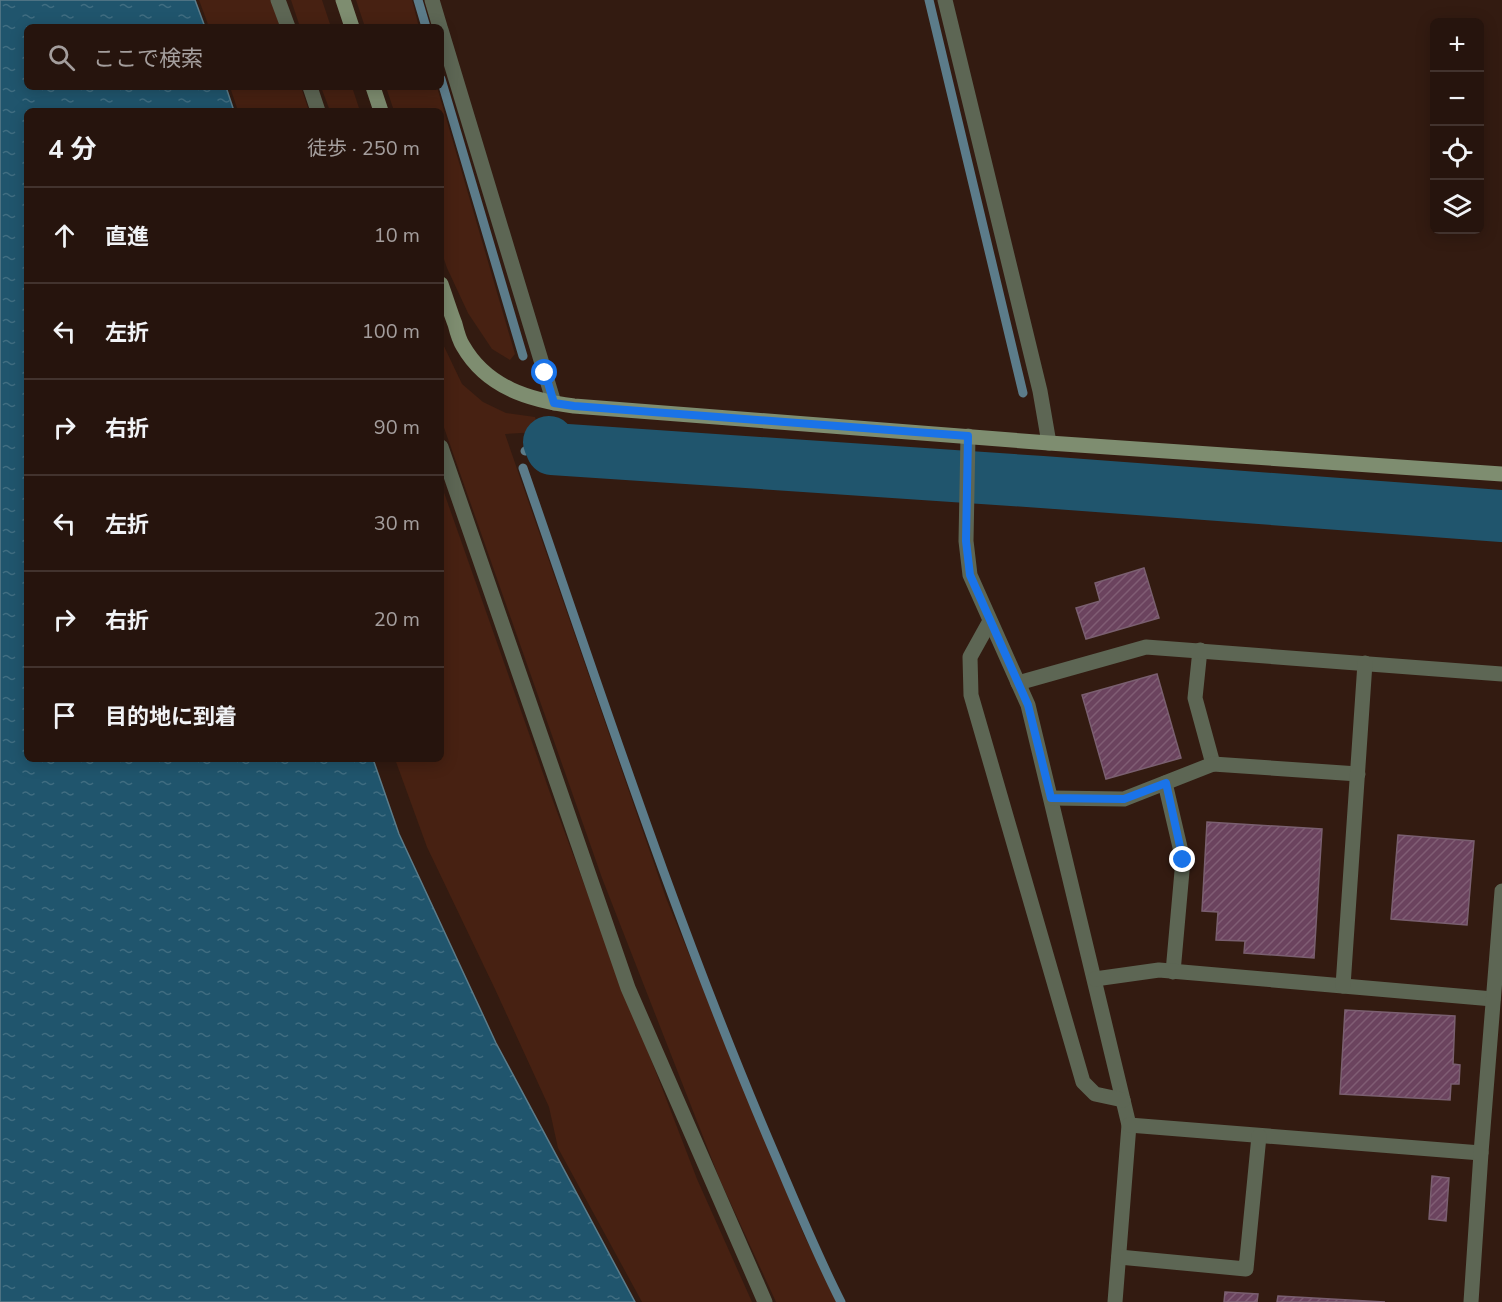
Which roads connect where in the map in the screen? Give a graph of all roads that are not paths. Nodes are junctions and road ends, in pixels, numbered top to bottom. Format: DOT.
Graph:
graph roads {
  1 [pos="278,0"];
  2 [pos="343,0"];
  3 [pos="432,0"];
  4 [pos="945,0"];
  5 [pos="287,24"];
  6 [pos="351,24"];
  7 [pos="439,24"];
  8 [pos="444,42"];
  9 [pos="311,90"];
  10 [pos="374,90"];
  11 [pos="317,108"];
  12 [pos="380,108"];
  13 [pos="444,293"];
  14 [pos="554,403"];
  15 [pos="968,436"];
  16 [pos="1049,443"];
  17 [pos="444,456"];
  18 [pos="1502,474"];
  19 [pos="990,621"];
  20 [pos="1200,650"];
  21 [pos="1365,663"];
  22 [pos="1502,674"];
  23 [pos="1018,683"];
  24 [pos="1213,764"];
  25 [pos="1358,774"];
  26 [pos="1166,783"];
  27 [pos="1051,798"];
  28 [pos="1502,891"];
  29 [pos="1173,972"];
  30 [pos="1095,980"];
  31 [pos="1343,986"];
  32 [pos="1493,999"];
  33 [pos="1123,1100"];
  34 [pos="1129,1125"];
  35 [pos="1259,1136"];
  36 [pos="1481,1153"];
  37 [pos="1119,1257"];
  38 [pos="765,1302"];
  39 [pos="1115,1302"];
  40 [pos="1471,1302"];
  1 -- 5 [label="street"];
  2 -- 6 [label="street"];
  3 -- 7 [label="street"];
  4 -- 16 [label="street"];
  8 -- 14 [label="street"];
  9 -- 11 [label="street"];
  10 -- 12 [label="street"];
  13 -- 14 [label="street"];
  14 -- 15 [label="street"];
  15 -- 16 [label="street"];
  15 -- 19 [label="street"];
  16 -- 18 [label="street"];
  17 -- 38 [label="street"];
  19 -- 23 [label="street"];
  19 -- 33 [label="street"];
  20 -- 21 [label="street"];
  20 -- 23 [label="street"];
  20 -- 24 [label="street"];
  21 -- 22 [label="street"];
  21 -- 25 [label="street"];
  23 -- 27 [label="street"];
  24 -- 25 [label="street"];
  24 -- 26 [label="street"];
  25 -- 31 [label="street"];
  26 -- 27 [label="street"];
  26 -- 29 [label="street"];
  27 -- 30 [label="street"];
  28 -- 32 [label="street"];
  29 -- 30 [label="street"];
  29 -- 31 [label="street"];
  30 -- 33 [label="street"];
  31 -- 32 [label="street"];
  32 -- 36 [label="street"];
  33 -- 34 [label="street"];
  34 -- 35 [label="street"];
  34 -- 37 [label="street"];
  35 -- 36 [label="street"];
  35 -- 37 [label="street"];
  36 -- 40 [label="street"];
  37 -- 39 [label="street"];
}
